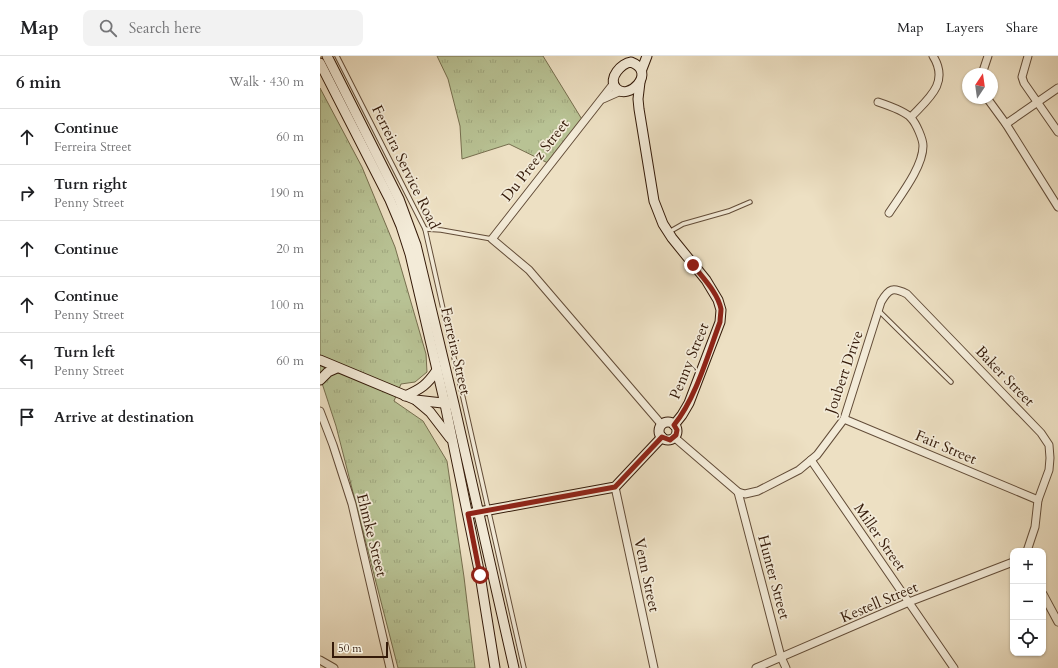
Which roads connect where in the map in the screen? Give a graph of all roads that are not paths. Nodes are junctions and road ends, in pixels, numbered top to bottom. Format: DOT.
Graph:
graph roads {
  1 [pos="327,56"];
  2 [pos="337,56"];
  3 [pos="633,56"];
  4 [pos="647,56"];
  5 [pos="933,56"];
  6 [pos="988,56"];
  7 [pos="1028,56"];
  8 [pos="320,63"];
  9 [pos="626,63"];
  10 [pos="984,68"];
  11 [pos="642,69"];
  12 [pos="640,82"];
  13 [pos="614,83"];
  14 [pos="1058,88"];
  15 [pos="624,91"];
  16 [pos="600,99"];
  17 [pos="878,102"];
  18 [pos="1036,103"];
  19 [pos="991,104"];
  20 [pos="639,109"];
  21 [pos="911,117"];
  22 [pos="1006,124"];
  23 [pos="1058,132"];
  24 [pos="750,202"];
  25 [pos="1058,208"];
  26 [pos="889,214"];
  27 [pos="425,229"];
  28 [pos="668,232"];
  29 [pos="492,239"];
  30 [pos="893,290"];
  31 [pos="879,311"];
  32 [pos="320,360"];
  33 [pos="337,368"];
  34 [pos="437,370"];
  35 [pos="320,380"];
  36 [pos="951,382"];
  37 [pos="405,396"];
  38 [pos="416,400"];
  39 [pos="450,404"];
  40 [pos="320,411"];
  41 [pos="844,418"];
  42 [pos="662,424"];
  43 [pos="674,425"];
  44 [pos="323,429"];
  45 [pos="662,437"];
  46 [pos="674,437"];
  47 [pos="452,440"];
  48 [pos="811,460"];
  49 [pos="615,487"];
  50 [pos="738,492"];
  51 [pos="1038,500"];
  52 [pos="484,511"];
  53 [pos="468,514"];
  54 [pos="1028,548"];
  55 [pos="1010,563"];
  56 [pos="1046,600"];
  57 [pos="909,602"];
  58 [pos="1058,622"];
  59 [pos="493,655"];
  60 [pos="781,658"];
  61 [pos="320,660"];
  62 [pos="334,668"];
  63 [pos="390,668"];
  64 [pos="491,668"];
  65 [pos="495,668"];
  66 [pos="514,668"];
  67 [pos="524,668"];
  68 [pos="654,668"];
  69 [pos="756,668"];
  70 [pos="786,668"];
  71 [pos="954,668"];
  1 -- 39 [label="main road, Ferreira Street"];
  2 -- 27 [label="lane, Ferreira Service Road"];
  3 -- 9 [label="main road"];
  4 -- 11 [label="main road"];
  5 -- 21 [label="street"];
  6 -- 10 [label="street"];
  7 -- 18 [label="street"];
  8 -- 34 [label="main road, Ferreira Street"];
  9 -- 11 [label="main road"];
  9 -- 13 [label="main road"];
  11 -- 12 [label="main road"];
  12 -- 15 [label="main road"];
  12 -- 20 [label="main road, Penny Street"];
  13 -- 15 [label="main road"];
  13 -- 16 [label="street, Du Preez Street"];
  14 -- 18 [label="street"];
  15 -- 16 [label="street"];
  15 -- 20 [label="main road, Penny Street"];
  16 -- 29 [label="street, Du Preez Street"];
  17 -- 21 [label="street"];
  18 -- 22 [label="street"];
  18 -- 23 [label="street"];
  19 -- 22 [label="street"];
  20 -- 28 [label="main road, Penny Street"];
  21 -- 26 [label="street"];
  22 -- 25 [label="street"];
  24 -- 28 [label="lane"];
  27 -- 29 [label="lane"];
  27 -- 52 [label="lane, Ferreira Service Road"];
  28 -- 43 [label="main road, Penny Street"];
  29 -- 42 [label="street"];
  30 -- 31 [label="street, Joubert Drive"];
  30 -- 51 [label="street, Baker Street"];
  31 -- 36 [label="lane"];
  31 -- 41 [label="street, Joubert Drive"];
  32 -- 33 [label="main road"];
  33 -- 35 [label="main road"];
  33 -- 37 [label="main road"];
  34 -- 37 [label="main road"];
  34 -- 39 [label="main road, Ferreira Street"];
  37 -- 38 [label="main road"];
  38 -- 39 [label="main road"];
  38 -- 47 [label="main road"];
  39 -- 47 [label="main road, Ferreira Street"];
  39 -- 52 [label="main road, Ferreira Street"];
  40 -- 44 [label="street, Ehmke Street"];
  41 -- 48 [label="street, Joubert Drive"];
  41 -- 51 [label="street, Fair Street"];
  42 -- 43 [label="main road"];
  42 -- 45 [label="main road"];
  43 -- 46 [label="main road"];
  44 -- 63 [label="street, Ehmke Street"];
  45 -- 46 [label="main road"];
  45 -- 49 [label="main road"];
  46 -- 50 [label="street"];
  47 -- 53 [label="main road, Ferreira Street"];
  48 -- 50 [label="street, Joubert Drive"];
  48 -- 57 [label="street, Miller Street"];
  49 -- 52 [label="main road"];
  49 -- 68 [label="street, Venn Street"];
  50 -- 60 [label="street, Hunter Street"];
  51 -- 54 [label="street, Baker Street"];
  52 -- 53 [label="main road"];
  52 -- 66 [label="main road, Ferreira Street"];
  52 -- 67 [label="lane, Ferreira Service Road"];
  53 -- 59 [label="main road, Ferreira Street"];
  55 -- 57 [label="street, Kestell Street"];
  56 -- 58 [label="street"];
  57 -- 60 [label="street, Kestell Street"];
  57 -- 71 [label="street, Miller Street"];
  59 -- 64 [label="lane"];
  59 -- 65 [label="main road, Ferreira Street"];
  60 -- 69 [label="street, Kestell Street"];
  60 -- 70 [label="street, Hunter Street"];
  61 -- 62 [label="street"];
}
